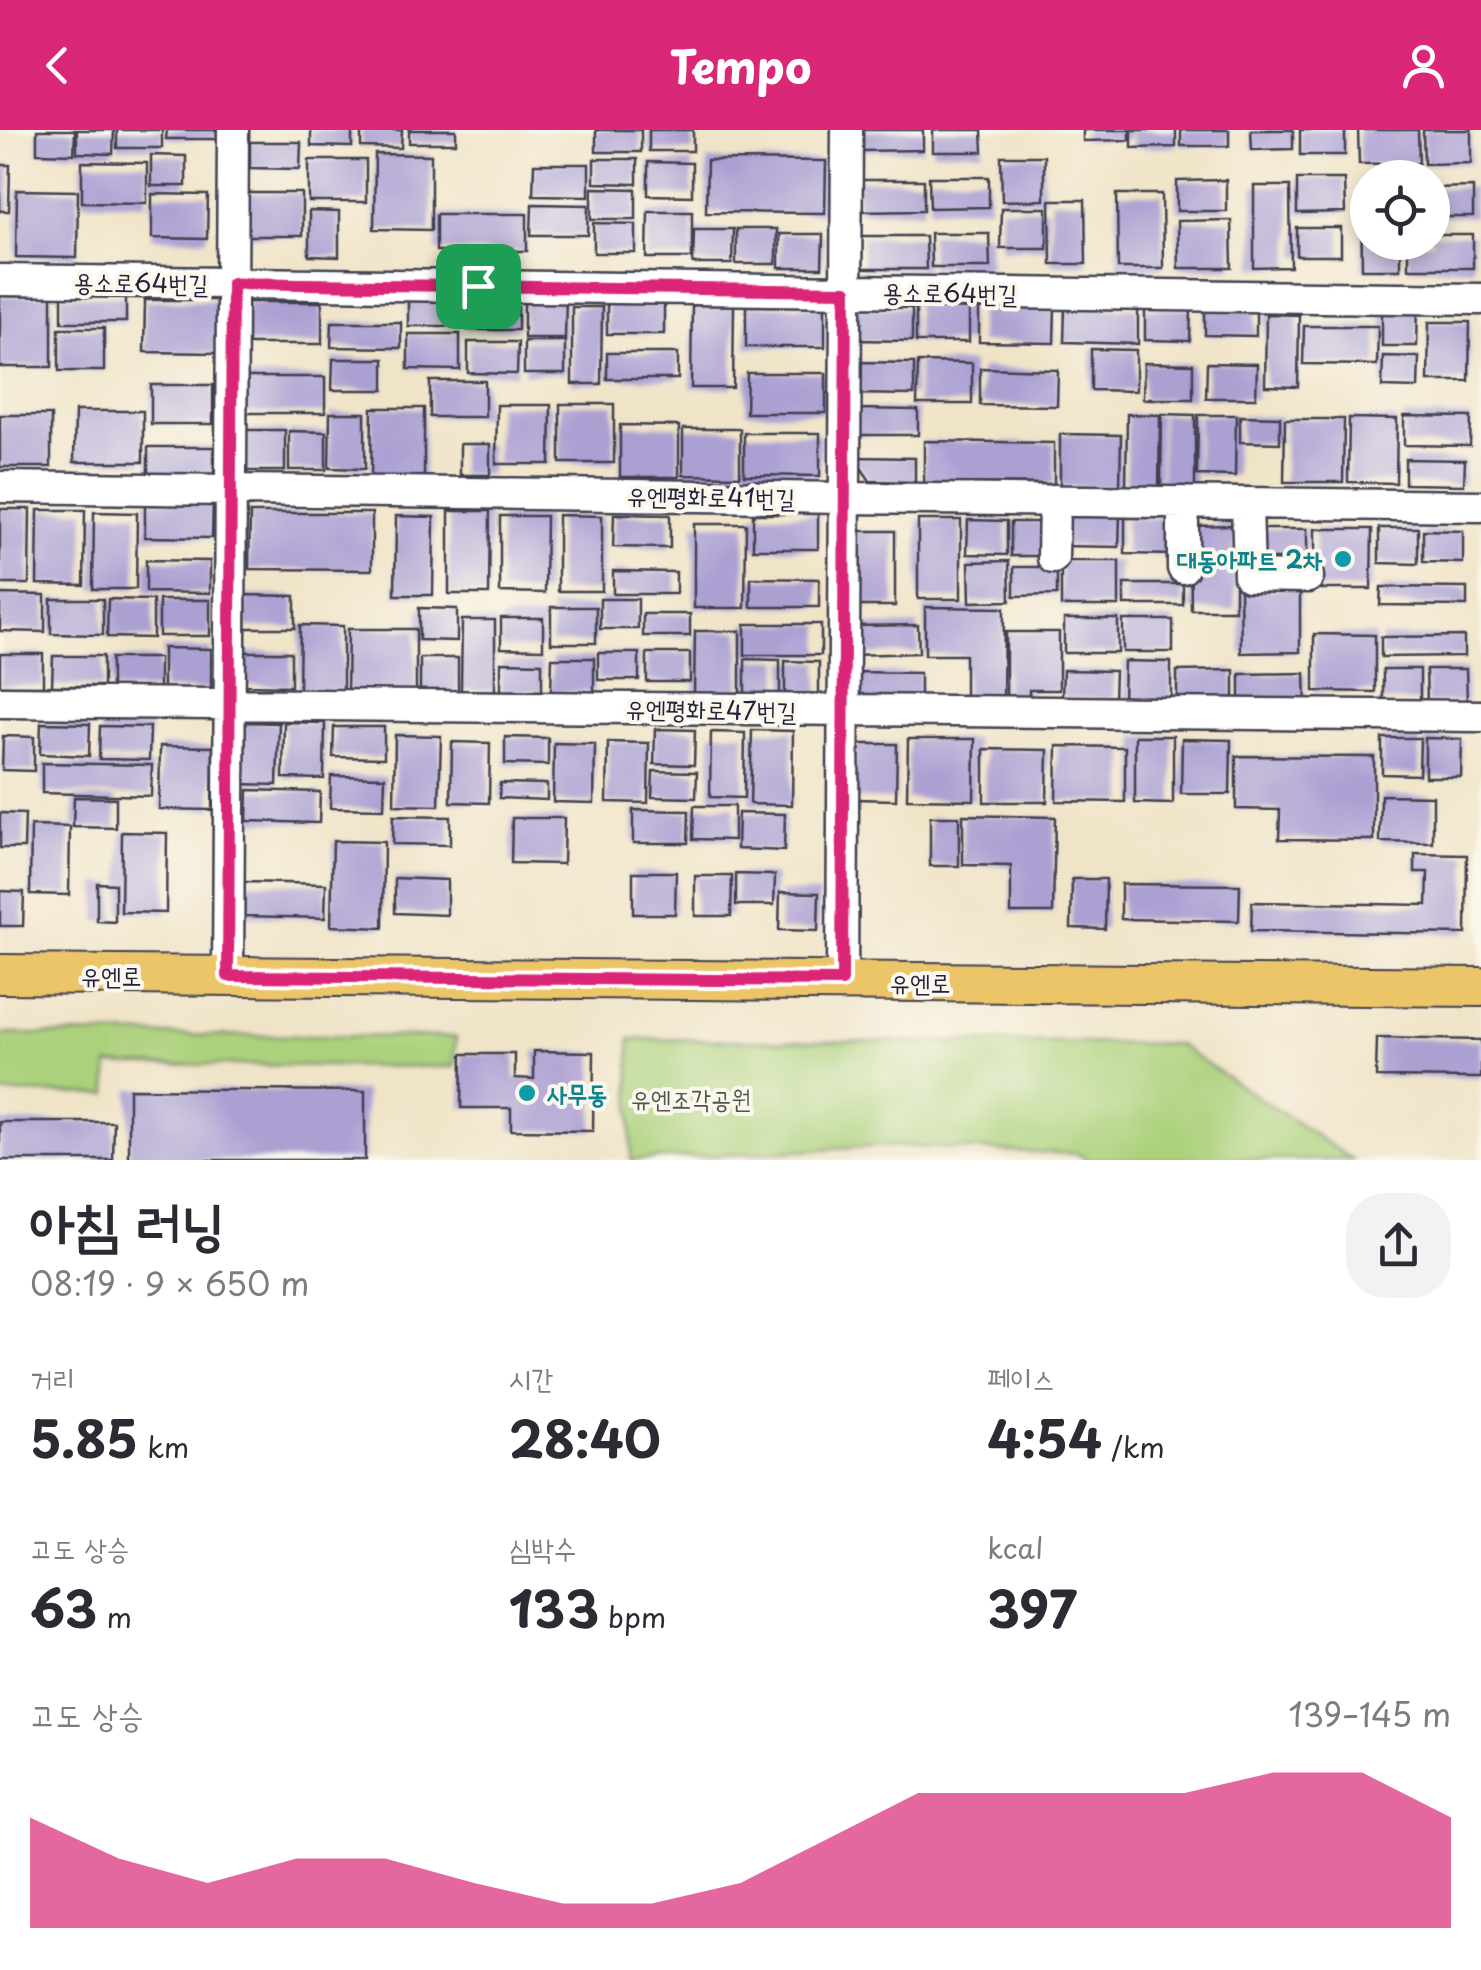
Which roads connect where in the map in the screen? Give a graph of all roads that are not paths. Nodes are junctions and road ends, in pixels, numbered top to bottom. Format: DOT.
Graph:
graph roads {
  1 [pos="233,130"];
  2 [pos="847,130"];
  3 [pos="0,280"];
  4 [pos="232,283"];
  5 [pos="846,291"];
  6 [pos="1481,299"];
  7 [pos="0,487"];
  8 [pos="231,490"];
  9 [pos="845,498"];
  10 [pos="1054,500"];
  11 [pos="1183,502"];
  12 [pos="1247,503"];
  13 [pos="1481,506"];
  14 [pos="1053,558"];
  15 [pos="1183,568"];
  16 [pos="1308,577"];
  17 [pos="0,702"];
  18 [pos="230,704"];
  19 [pos="844,710"];
  20 [pos="1481,716"];
  21 [pos="0,974"];
  22 [pos="228,976"];
  23 [pos="842,981"];
  24 [pos="1481,987"];
  1 -- 4 [label="street"];
  2 -- 5 [label="street"];
  3 -- 4 [label="street, 용소로64번길"];
  4 -- 5 [label="street, 용소로64번길"];
  4 -- 8 [label="street"];
  5 -- 6 [label="street, 용소로64번길"];
  5 -- 9 [label="street"];
  7 -- 8 [label="street, 유엔평화로41번길"];
  8 -- 9 [label="street, 유엔평화로41번길"];
  8 -- 18 [label="street"];
  9 -- 10 [label="street, 유엔평화로41번길"];
  9 -- 19 [label="street"];
  10 -- 11 [label="street, 유엔평화로41번길"];
  10 -- 14 [label="street"];
  11 -- 12 [label="street, 유엔평화로41번길"];
  11 -- 15 [label="street"];
  12 -- 13 [label="street, 유엔평화로41번길"];
  12 -- 16 [label="street"];
  17 -- 18 [label="street, 유엔평화로47번길"];
  18 -- 19 [label="street, 유엔평화로47번길"];
  18 -- 22 [label="street"];
  19 -- 20 [label="street, 유엔평화로47번길"];
  19 -- 23 [label="street"];
  21 -- 22 [label="main road, 유엔로"];
  22 -- 23 [label="main road, 유엔로"];
  23 -- 24 [label="main road, 유엔로"];
}
